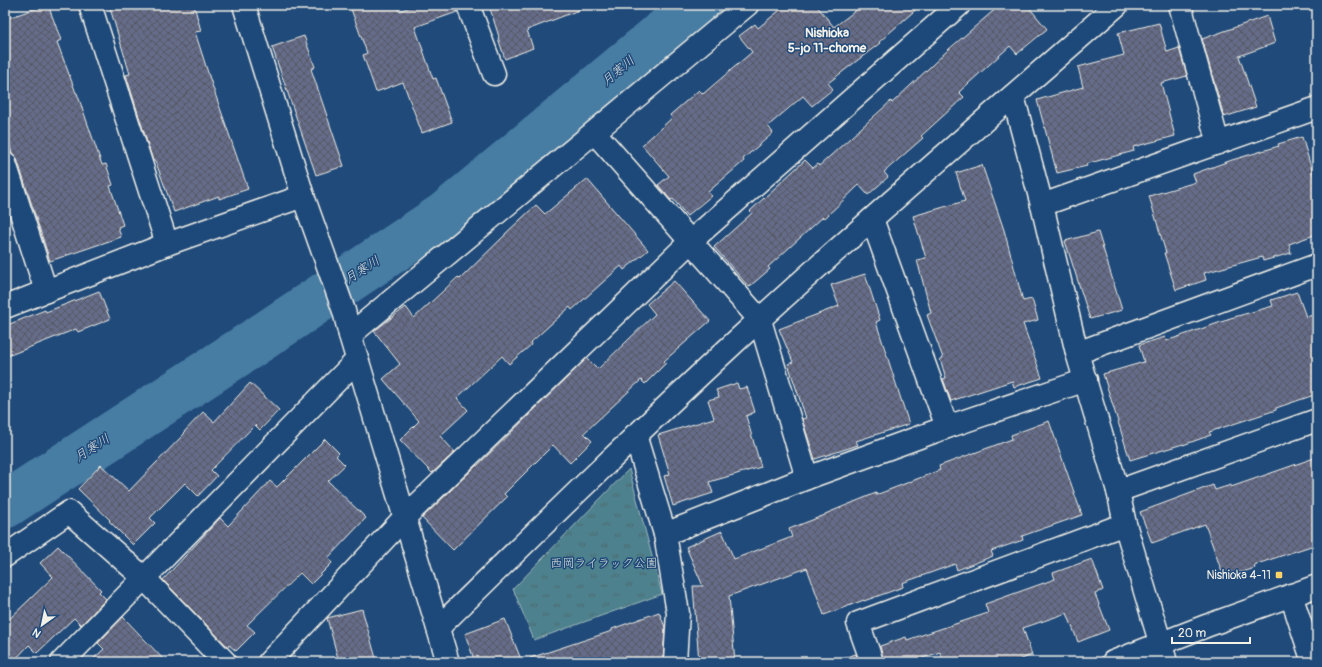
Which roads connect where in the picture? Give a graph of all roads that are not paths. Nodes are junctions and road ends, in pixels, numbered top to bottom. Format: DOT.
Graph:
graph roads {
  1 [pos="90,5"];
  2 [pos="244,5"];
  3 [pos="468,5"];
  4 [pos="747,5"];
  5 [pos="959,5"];
  6 [pos="1117,5"];
  7 [pos="1180,5"];
  8 [pos="494,74"];
  9 [pos="1013,96"];
  10 [pos="1317,108"];
  11 [pos="595,133"];
  12 [pos="1218,142"];
  13 [pos="5,163"];
  14 [pos="303,196"];
  15 [pos="1042,205"];
  16 [pos="872,219"];
  17 [pos="691,241"];
  18 [pos="167,244"];
  19 [pos="1317,265"];
  20 [pos="46,291"];
  21 [pos="5,307"];
  22 [pos="760,320"];
  23 [pos="350,335"];
  24 [pos="1077,353"];
  25 [pos="357,360"];
  26 [pos="1086,380"];
  27 [pos="1317,420"];
  28 [pos="946,427"];
  29 [pos="635,435"];
  30 [pos="807,478"];
  31 [pos="1118,491"];
  32 [pos="404,518"];
  33 [pos="1125,524"];
  34 [pos="665,534"];
  35 [pos="5,556"];
  36 [pos="144,578"];
  37 [pos="1317,586"];
  38 [pos="1291,595"];
  39 [pos="438,628"];
  40 [pos="1163,653"];
  41 [pos="62,662"];
  42 [pos="225,662"];
  43 [pos="268,662"];
  44 [pos="448,662"];
  45 [pos="675,662"];
  46 [pos="872,662"];
  47 [pos="1113,662"];
  48 [pos="1313,662"];
  1 -- 18 [label="street"];
  2 -- 14 [label="street"];
  3 -- 8 [label="street"];
  4 -- 11 [label="street"];
  5 -- 17 [label="street"];
  6 -- 9 [label="street"];
  7 -- 12 [label="street"];
  9 -- 15 [label="street"];
  9 -- 16 [label="street"];
  10 -- 12 [label="street"];
  11 -- 17 [label="street"];
  11 -- 23 [label="street"];
  12 -- 15 [label="street"];
  13 -- 20 [label="street"];
  14 -- 18 [label="street"];
  14 -- 23 [label="street"];
  15 -- 24 [label="street"];
  16 -- 22 [label="street"];
  16 -- 28 [label="street"];
  17 -- 22 [label="street"];
  17 -- 32 [label="street"];
  18 -- 20 [label="street"];
  19 -- 24 [label="street"];
  20 -- 21 [label="street"];
  22 -- 29 [label="street"];
  22 -- 30 [label="street"];
  23 -- 25 [label="street"];
  24 -- 26 [label="street"];
  25 -- 32 [label="street"];
  25 -- 36 [label="street"];
  26 -- 28 [label="street"];
  26 -- 31 [label="street"];
  27 -- 31 [label="street"];
  28 -- 30 [label="street"];
  29 -- 34 [label="street"];
  29 -- 39 [label="street"];
  30 -- 34 [label="street"];
  31 -- 33 [label="street"];
  32 -- 39 [label="street"];
  32 -- 43 [label="street"];
  33 -- 40 [label="street"];
  33 -- 46 [label="street"];
  34 -- 45 [label="street"];
  35 -- 36 [label="street"];
  36 -- 41 [label="street"];
  36 -- 42 [label="street"];
  37 -- 38 [label="street"];
  38 -- 40 [label="street"];
  38 -- 48 [label="street"];
  39 -- 44 [label="street"];
  40 -- 47 [label="street"];
}
